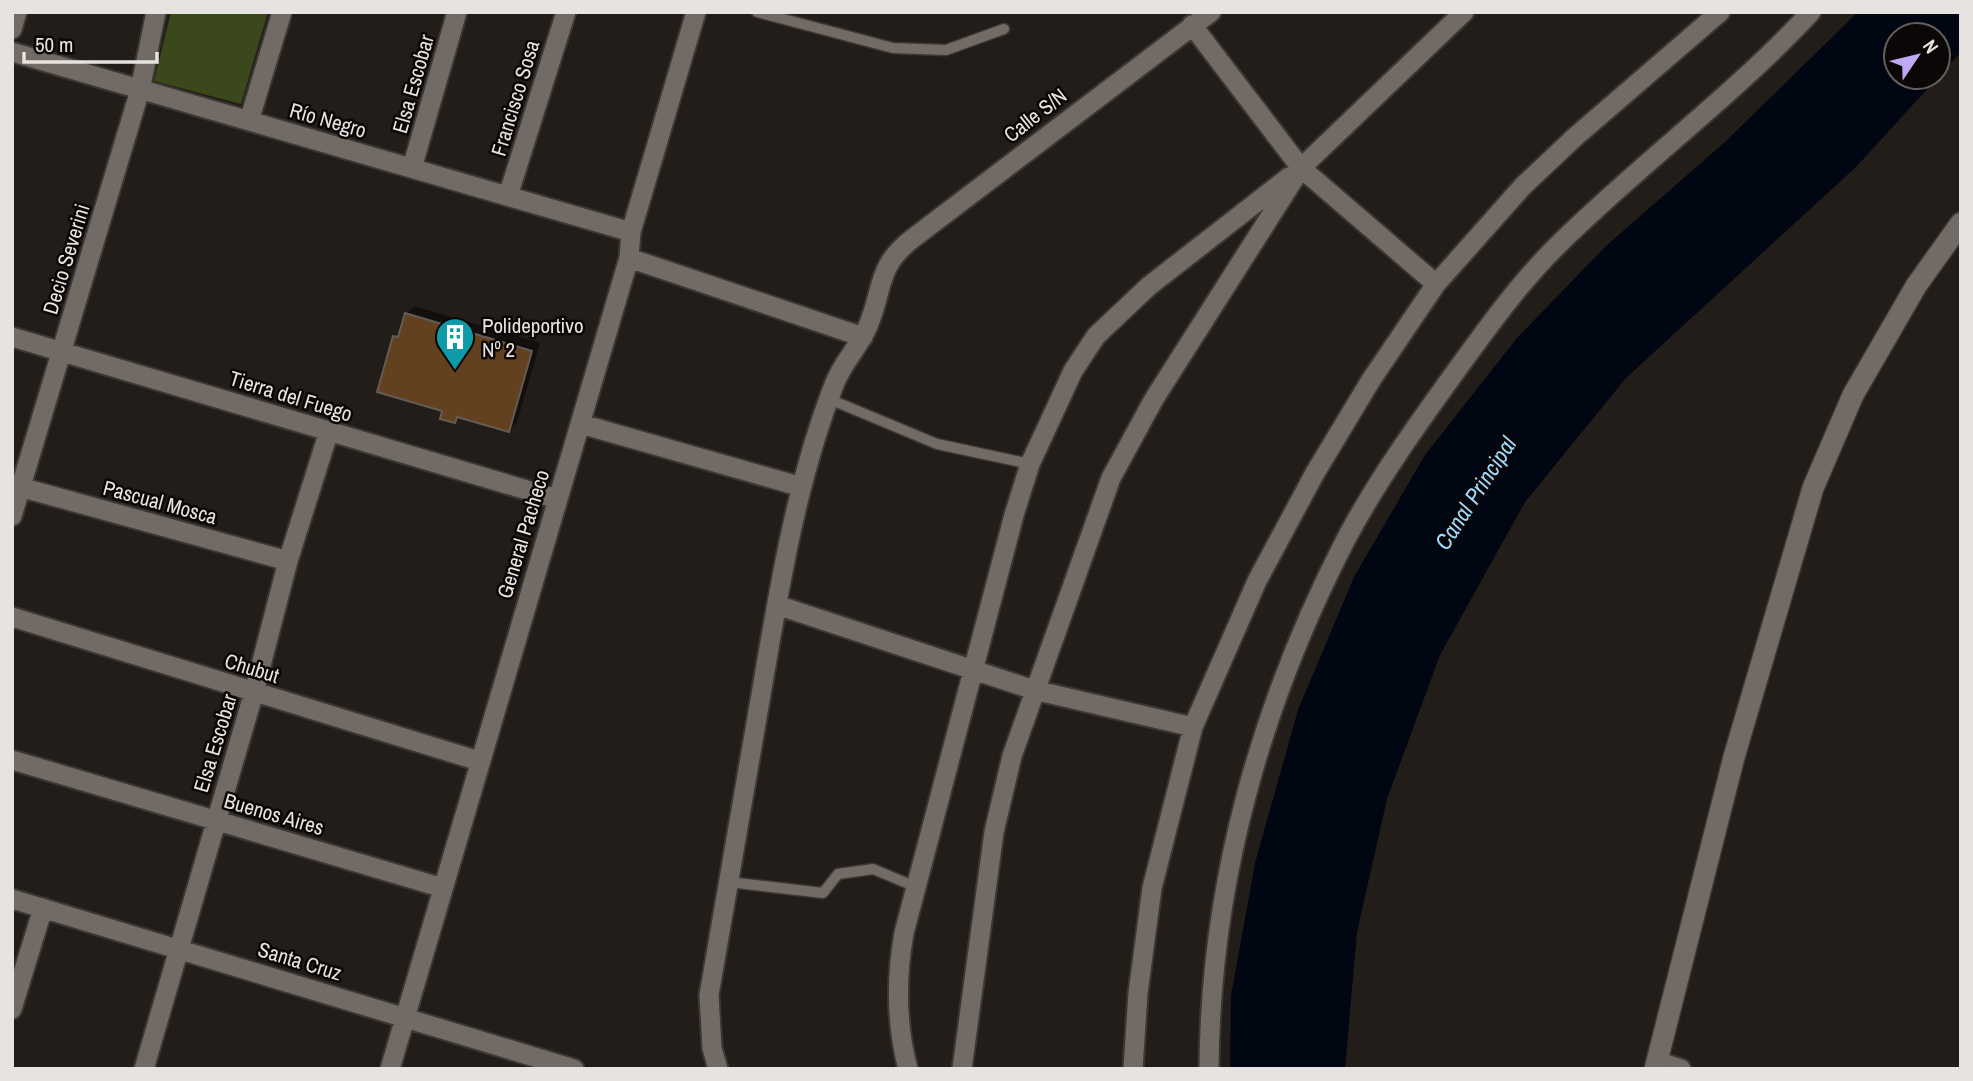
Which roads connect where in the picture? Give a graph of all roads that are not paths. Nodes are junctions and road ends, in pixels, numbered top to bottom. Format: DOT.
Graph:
graph roads {
  1 [pos="17,12"];
  2 [pos="156,12"];
  3 [pos="282,12"];
  4 [pos="457,12"];
  5 [pos="566,12"];
  6 [pos="696,12"];
  7 [pos="757,12"];
  8 [pos="1211,12"];
  9 [pos="1464,12"];
  10 [pos="1720,12"];
  11 [pos="1811,12"];
  12 [pos="1192,25"];
  13 [pos="12,29"];
  14 [pos="1004,29"];
  15 [pos="12,52"];
  16 [pos="140,90"];
  17 [pos="248,121"];
  18 [pos="412,168"];
  19 [pos="1301,168"];
  20 [pos="508,196"];
  21 [pos="1961,223"];
  22 [pos="631,232"];
  23 [pos="629,258"];
  24 [pos="1436,284"];
  25 [pos="12,337"];
  26 [pos="863,337"];
  27 [pos="62,351"];
  28 [pos="829,399"];
  29 [pos="581,424"];
  30 [pos="329,431"];
  31 [pos="1030,464"];
  32 [pos="20,487"];
  33 [pos="802,487"];
  34 [pos="557,499"];
  35 [pos="12,516"];
  36 [pos="288,561"];
  37 [pos="777,605"];
  38 [pos="12,617"];
  39 [pos="971,671"];
  40 [pos="1034,690"];
  41 [pos="254,692"];
  42 [pos="1193,727"];
  43 [pos="12,761"];
  44 [pos="479,761"];
  45 [pos="215,821"];
  46 [pos="729,882"];
  47 [pos="916,887"];
  48 [pos="443,888"];
  49 [pos="12,899"];
  50 [pos="43,908"];
  51 [pos="177,948"];
  52 [pos="12,1009"];
  53 [pos="405,1016"];
  54 [pos="530,1062"];
  55 [pos="1656,1065"];
  56 [pos="144,1069"];
  57 [pos="390,1069"];
  58 [pos="574,1069"];
  59 [pos="718,1069"];
  60 [pos="908,1069"];
  61 [pos="961,1069"];
  62 [pos="1133,1069"];
  63 [pos="1209,1069"];
  64 [pos="1681,1069"];
  1 -- 13 [label="street"];
  2 -- 16 [label="street, Decio Severini"];
  3 -- 17 [label="street"];
  4 -- 18 [label="street, Elsa Escobar"];
  5 -- 20 [label="street, Francisco Sosa"];
  6 -- 22 [label="street, General Pacheco"];
  7 -- 14 [label="lane"];
  8 -- 12 [label="street, Calle S/N"];
  9 -- 19 [label="street"];
  10 -- 24 [label="street"];
  11 -- 63 [label="street"];
  12 -- 19 [label="street"];
  12 -- 26 [label="street, Calle S/N"];
  15 -- 16 [label="street, Río Negro"];
  16 -- 17 [label="street, Río Negro"];
  16 -- 27 [label="street, Decio Severini"];
  17 -- 18 [label="street, Río Negro"];
  18 -- 20 [label="street, Río Negro"];
  19 -- 24 [label="street"];
  19 -- 31 [label="street"];
  19 -- 40 [label="street"];
  20 -- 22 [label="street, Río Negro"];
  21 -- 55 [label="street"];
  22 -- 23 [label="street, General Pacheco"];
  23 -- 26 [label="street"];
  23 -- 29 [label="street, General Pacheco"];
  24 -- 42 [label="street"];
  25 -- 27 [label="street, Tierra del Fuego"];
  26 -- 28 [label="street"];
  27 -- 30 [label="street, Tierra del Fuego"];
  27 -- 32 [label="street, Decio Severini"];
  28 -- 31 [label="lane"];
  28 -- 33 [label="street"];
  29 -- 33 [label="street"];
  29 -- 34 [label="street, General Pacheco"];
  30 -- 34 [label="street, Tierra del Fuego"];
  30 -- 36 [label="street, Elsa Escobar"];
  31 -- 39 [label="street"];
  32 -- 35 [label="street, Decio Severini"];
  32 -- 36 [label="street, Pascual Mosca"];
  33 -- 37 [label="street"];
  34 -- 44 [label="street, General Pacheco"];
  36 -- 41 [label="street, Elsa Escobar"];
  37 -- 39 [label="street"];
  37 -- 46 [label="street"];
  38 -- 41 [label="street, Chubut"];
  39 -- 40 [label="street"];
  39 -- 47 [label="street"];
  40 -- 42 [label="street"];
  40 -- 61 [label="street"];
  41 -- 44 [label="street, Chubut"];
  41 -- 45 [label="street, Elsa Escobar"];
  42 -- 62 [label="street"];
  43 -- 45 [label="street, Buenos Aires"];
  44 -- 48 [label="street, General Pacheco"];
  45 -- 48 [label="street, Buenos Aires"];
  45 -- 51 [label="street, Elsa Escobar"];
  46 -- 47 [label="lane"];
  46 -- 59 [label="street"];
  47 -- 60 [label="street"];
  48 -- 53 [label="street, General Pacheco"];
  49 -- 50 [label="street, Santa Cruz"];
  50 -- 51 [label="street, Santa Cruz"];
  50 -- 52 [label="street"];
  51 -- 53 [label="street, Santa Cruz"];
  51 -- 56 [label="street, Elsa Escobar"];
  53 -- 54 [label="street, Santa Cruz"];
  53 -- 57 [label="street, General Pacheco"];
  54 -- 58 [label="street, Santa Cruz"];
  55 -- 64 [label="street"];
}
